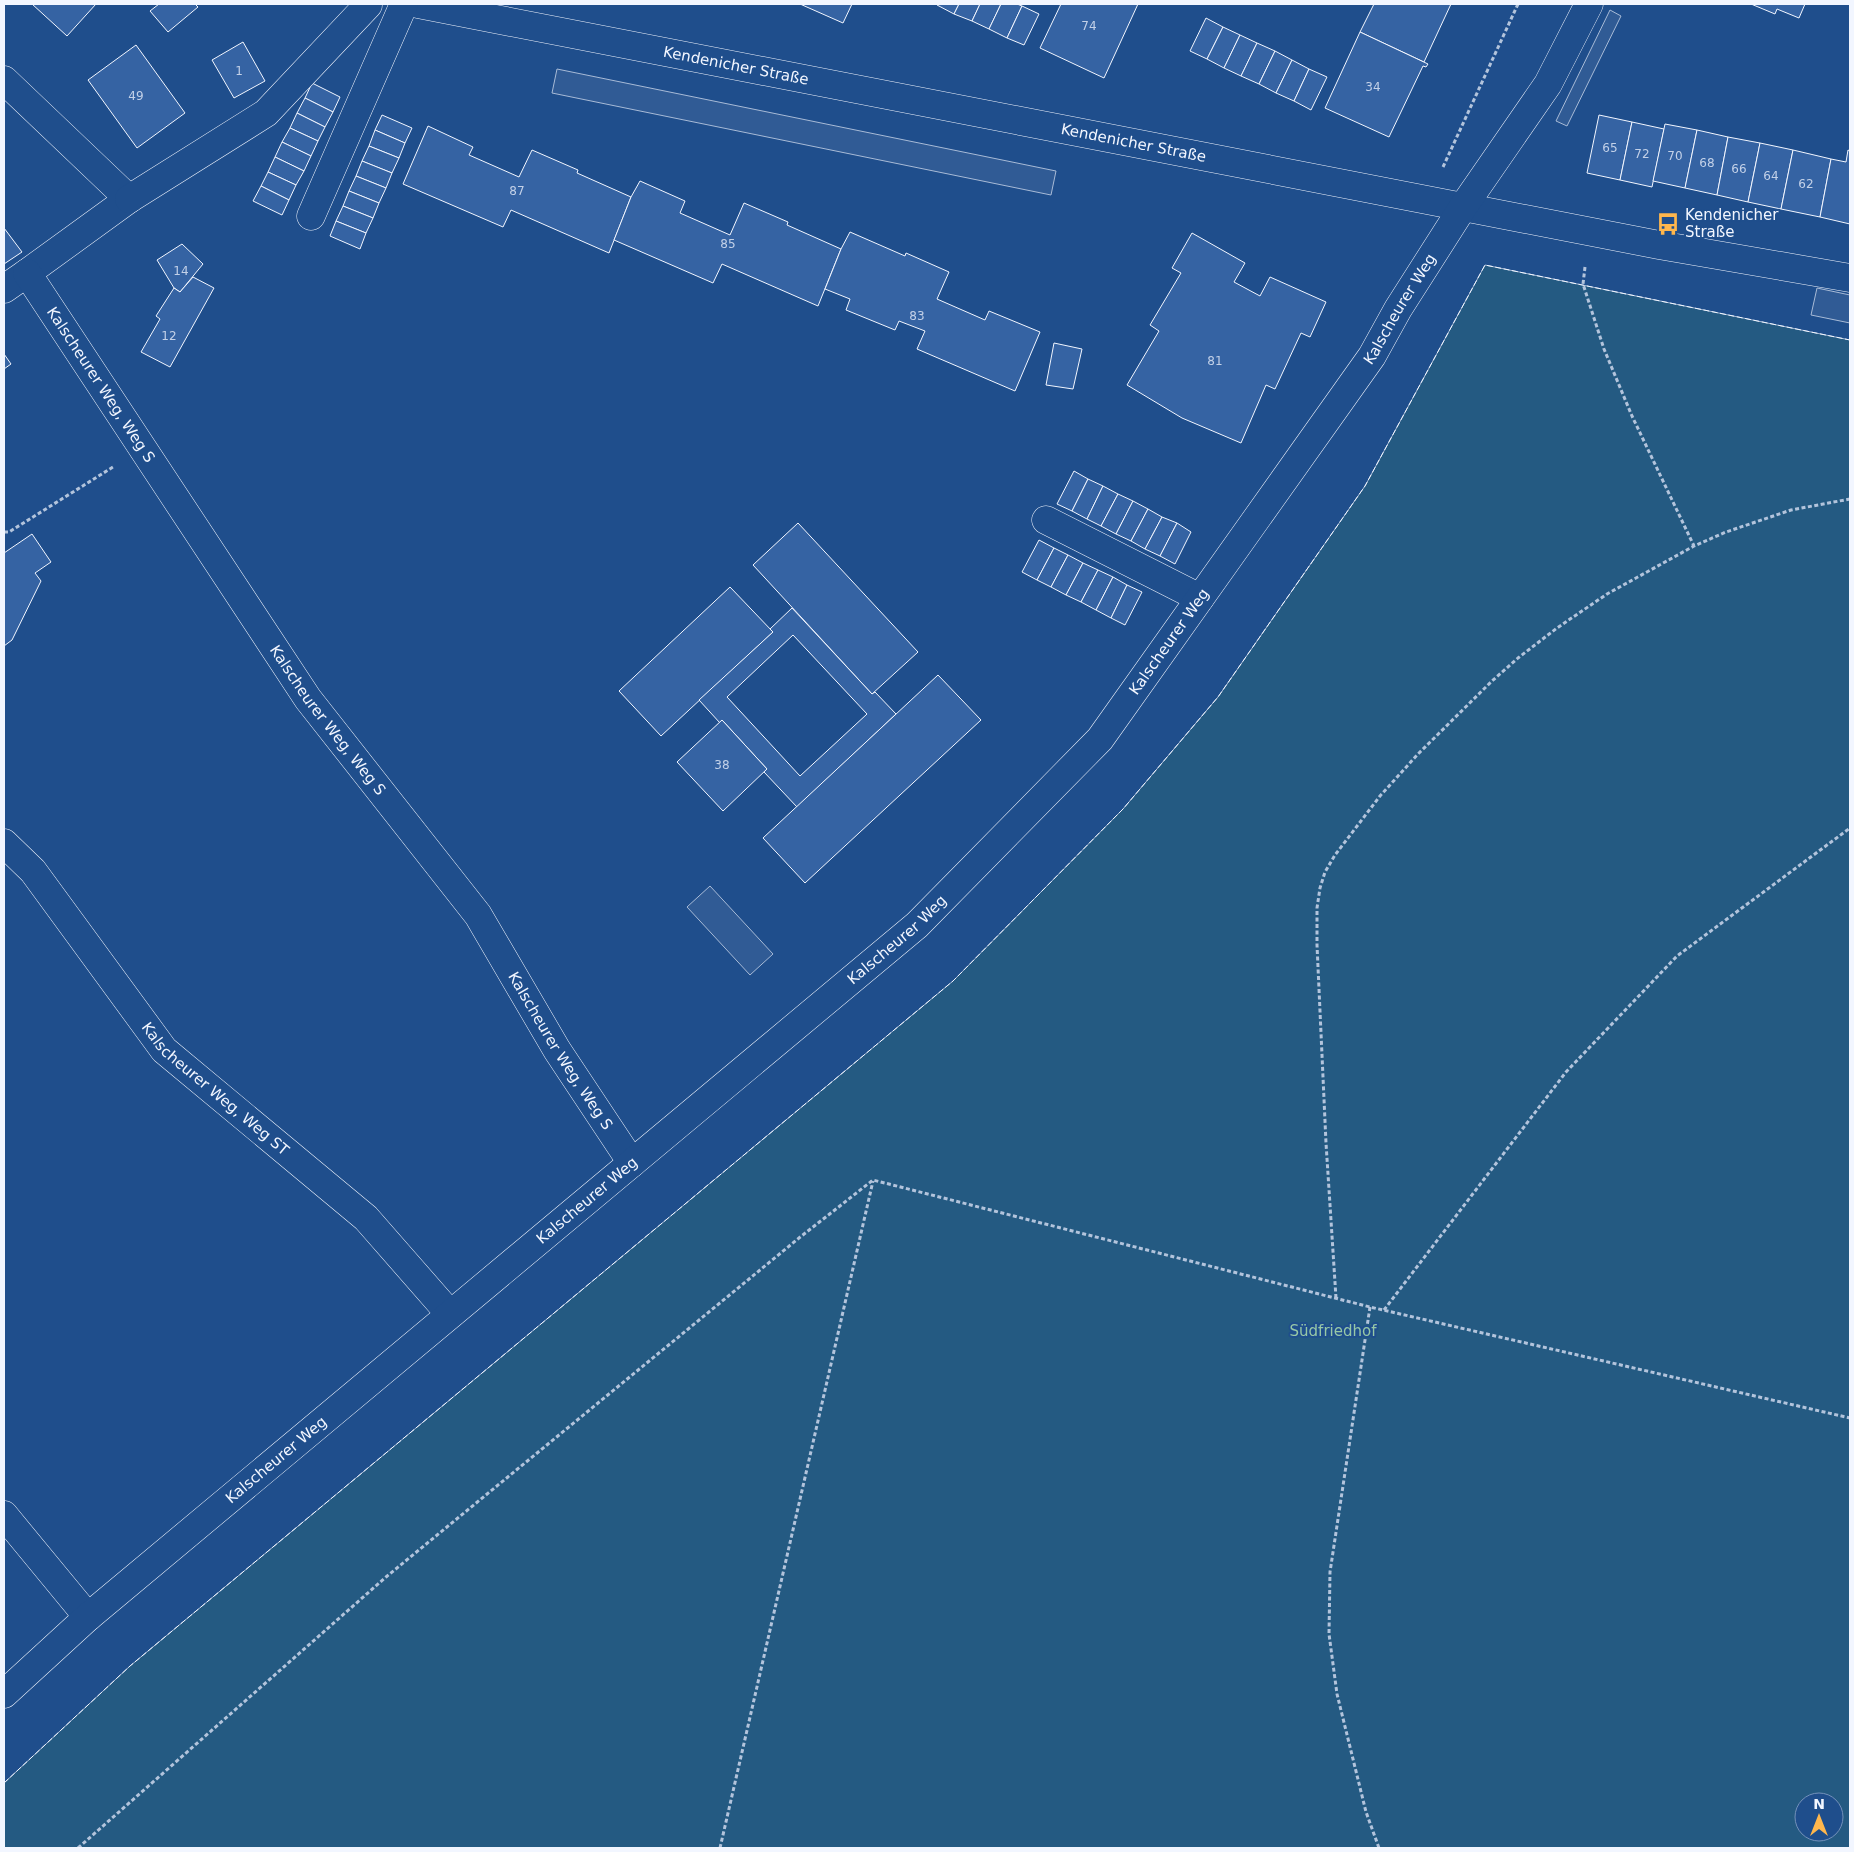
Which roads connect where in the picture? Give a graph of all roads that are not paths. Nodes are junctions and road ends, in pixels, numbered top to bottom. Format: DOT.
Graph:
graph roads {
  1 [pos="371,4"];
  2 [pos="404,4"];
  3 [pos="418,4"];
  4 [pos="1589,4"];
  5 [pos="4,80"];
  6 [pos="129,199"];
  7 [pos="1463,207"];
  8 [pos="311,216"];
  9 [pos="27,273"];
  10 [pos="1850,278"];
  11 [pos="4,289"];
  12 [pos="1046,520"];
  13 [pos="1200,598"];
  14 [pos="4,843"];
  15 [pos="632,1163"];
  16 [pos="450,1314"];
  17 [pos="4,1515"];
  18 [pos="88,1617"];
  19 [pos="4,1694"];
  1 -- 6 [label="street"];
  2 -- 8 [label="street"];
  3 -- 7 [label="street, Kendenicher Straße"];
  4 -- 7 [label="street, Kalscheurer Weg"];
  5 -- 6 [label="street"];
  6 -- 9 [label="street"];
  7 -- 10 [label="street, Kendenicher Straße"];
  7 -- 13 [label="street, Kalscheurer Weg"];
  9 -- 11 [label="street"];
  9 -- 15 [label="street, Kalscheurer Weg, Weg S"];
  12 -- 13 [label="street"];
  13 -- 15 [label="street, Kalscheurer Weg"];
  14 -- 16 [label="street, Kalscheurer Weg, Weg ST"];
  15 -- 16 [label="street, Kalscheurer Weg"];
  16 -- 18 [label="street, Kalscheurer Weg"];
  17 -- 18 [label="street"];
  18 -- 19 [label="street, Kalscheurer Weg"];
}
